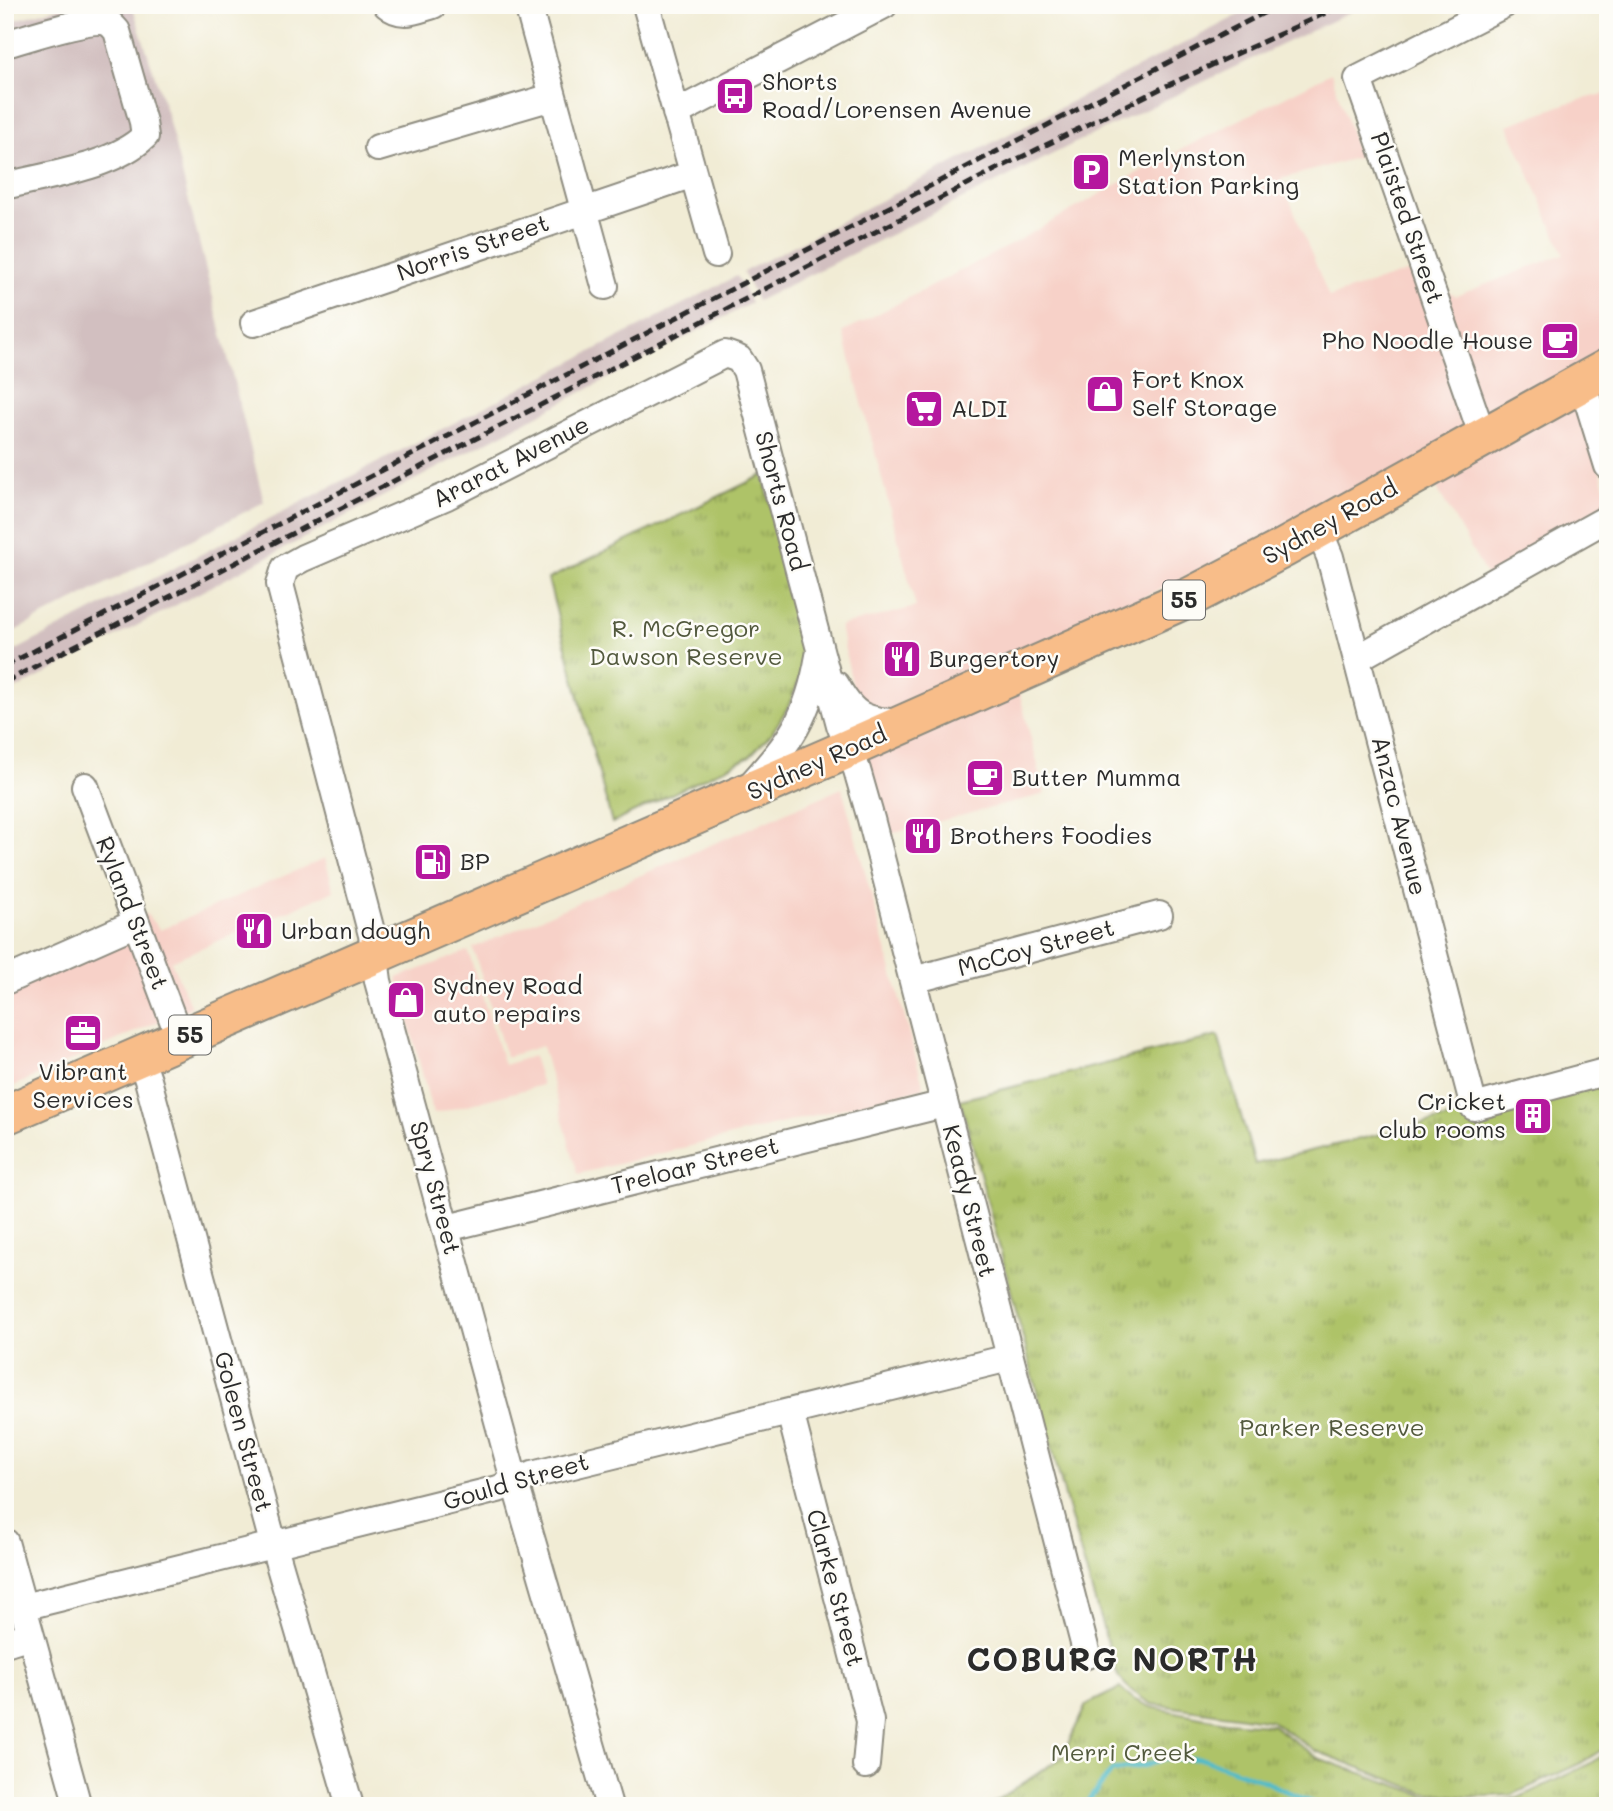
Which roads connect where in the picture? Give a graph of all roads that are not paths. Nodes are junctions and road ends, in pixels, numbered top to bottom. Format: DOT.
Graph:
graph roads {
  1 [pos="387,5"];
  2 [pos="433,5"];
  3 [pos="528,5"];
  4 [pos="646,5"];
  5 [pos="884,5"];
  6 [pos="1503,5"];
  7 [pos="5,44"];
  8 [pos="552,97"];
  9 [pos="677,113"];
  10 [pos="378,148"];
  11 [pos="693,174"];
  12 [pos="5,186"];
  13 [pos="584,209"];
  14 [pos="716,254"];
  15 [pos="605,286"];
  16 [pos="254,323"];
  17 [pos="735,356"];
  18 [pos="1595,375"];
  19 [pos="1483,436"];
  20 [pos="1608,466"];
  21 [pos="1608,518"];
  22 [pos="1318,528"];
  23 [pos="285,568"];
  24 [pos="823,658"];
  25 [pos="1358,658"];
  26 [pos="906,723"];
  27 [pos="848,748"];
  28 [pos="85,786"];
  29 [pos="742,795"];
  30 [pos="1159,915"];
  31 [pos="136,923"];
  32 [pos="374,955"];
  33 [pos="913,980"];
  34 [pos="5,981"];
  35 [pos="180,1039"];
  36 [pos="140,1057"];
  37 [pos="1608,1071"];
  38 [pos="944,1104"];
  39 [pos="5,1115"];
  40 [pos="447,1228"];
  41 [pos="1009,1359"];
  42 [pos="790,1412"];
  43 [pos="515,1483"];
  44 [pos="5,1542"];
  45 [pos="274,1543"];
  46 [pos="23,1607"];
  47 [pos="18,1639"];
  48 [pos="1087,1655"];
  49 [pos="866,1765"];
  50 [pos="78,1806"];
  51 [pos="350,1806"];
  52 [pos="609,1806"];
  1 -- 2 [label="street"];
  3 -- 8 [label="street"];
  4 -- 9 [label="street"];
  5 -- 9 [label="street"];
  6 -- 19 [label="street, Plaisted Street"];
  7 -- 12 [label="street"];
  8 -- 10 [label="street"];
  8 -- 13 [label="street"];
  9 -- 11 [label="street"];
  11 -- 13 [label="street, Norris Street"];
  11 -- 14 [label="street"];
  13 -- 15 [label="street"];
  13 -- 16 [label="street, Norris Street"];
  17 -- 23 [label="street, Ararat Avenue"];
  17 -- 24 [label="street, Shorts Road"];
  18 -- 19 [label="highway, Sydney Road / 55"];
  18 -- 20 [label="street"];
  19 -- 22 [label="highway, Sydney Road / 55"];
  21 -- 25 [label="street"];
  22 -- 25 [label="street, Anzac Avenue"];
  22 -- 26 [label="highway, Sydney Road / 55"];
  23 -- 32 [label="street, Spry Street"];
  24 -- 26 [label="street, Shorts Road"];
  24 -- 27 [label="street, Shorts Road"];
  24 -- 29 [label="street, Shorts Road"];
  25 -- 37 [label="street, Anzac Avenue"];
  26 -- 27 [label="highway, Sydney Road / 55"];
  27 -- 29 [label="highway, Sydney Road / 55"];
  27 -- 33 [label="street, Keady Street"];
  28 -- 31 [label="street, Ryland Street"];
  29 -- 32 [label="highway, Sydney Road / 55"];
  30 -- 33 [label="street, McCoy Street"];
  31 -- 34 [label="street"];
  31 -- 35 [label="street, Ryland Street"];
  32 -- 35 [label="highway, Sydney Road / 55"];
  32 -- 40 [label="street, Spry Street"];
  33 -- 38 [label="street, Keady Street"];
  35 -- 36 [label="highway, Sydney Road / 55"];
  36 -- 39 [label="highway, Sydney Road / 55"];
  36 -- 45 [label="street, Goleen Street"];
  38 -- 40 [label="street, Treloar Street"];
  38 -- 41 [label="street, Keady Street"];
  40 -- 43 [label="street, Spry Street"];
  41 -- 42 [label="street, Gould Street"];
  41 -- 48 [label="street, Keady Street"];
  42 -- 43 [label="street, Gould Street"];
  42 -- 49 [label="street, Clarke Street"];
  43 -- 45 [label="street, Gould Street"];
  43 -- 52 [label="street, Spry Street"];
  44 -- 46 [label="street"];
  45 -- 46 [label="street, Gould Street"];
  45 -- 51 [label="street, Goleen Street"];
  46 -- 47 [label="street"];
  47 -- 50 [label="street"];
}
